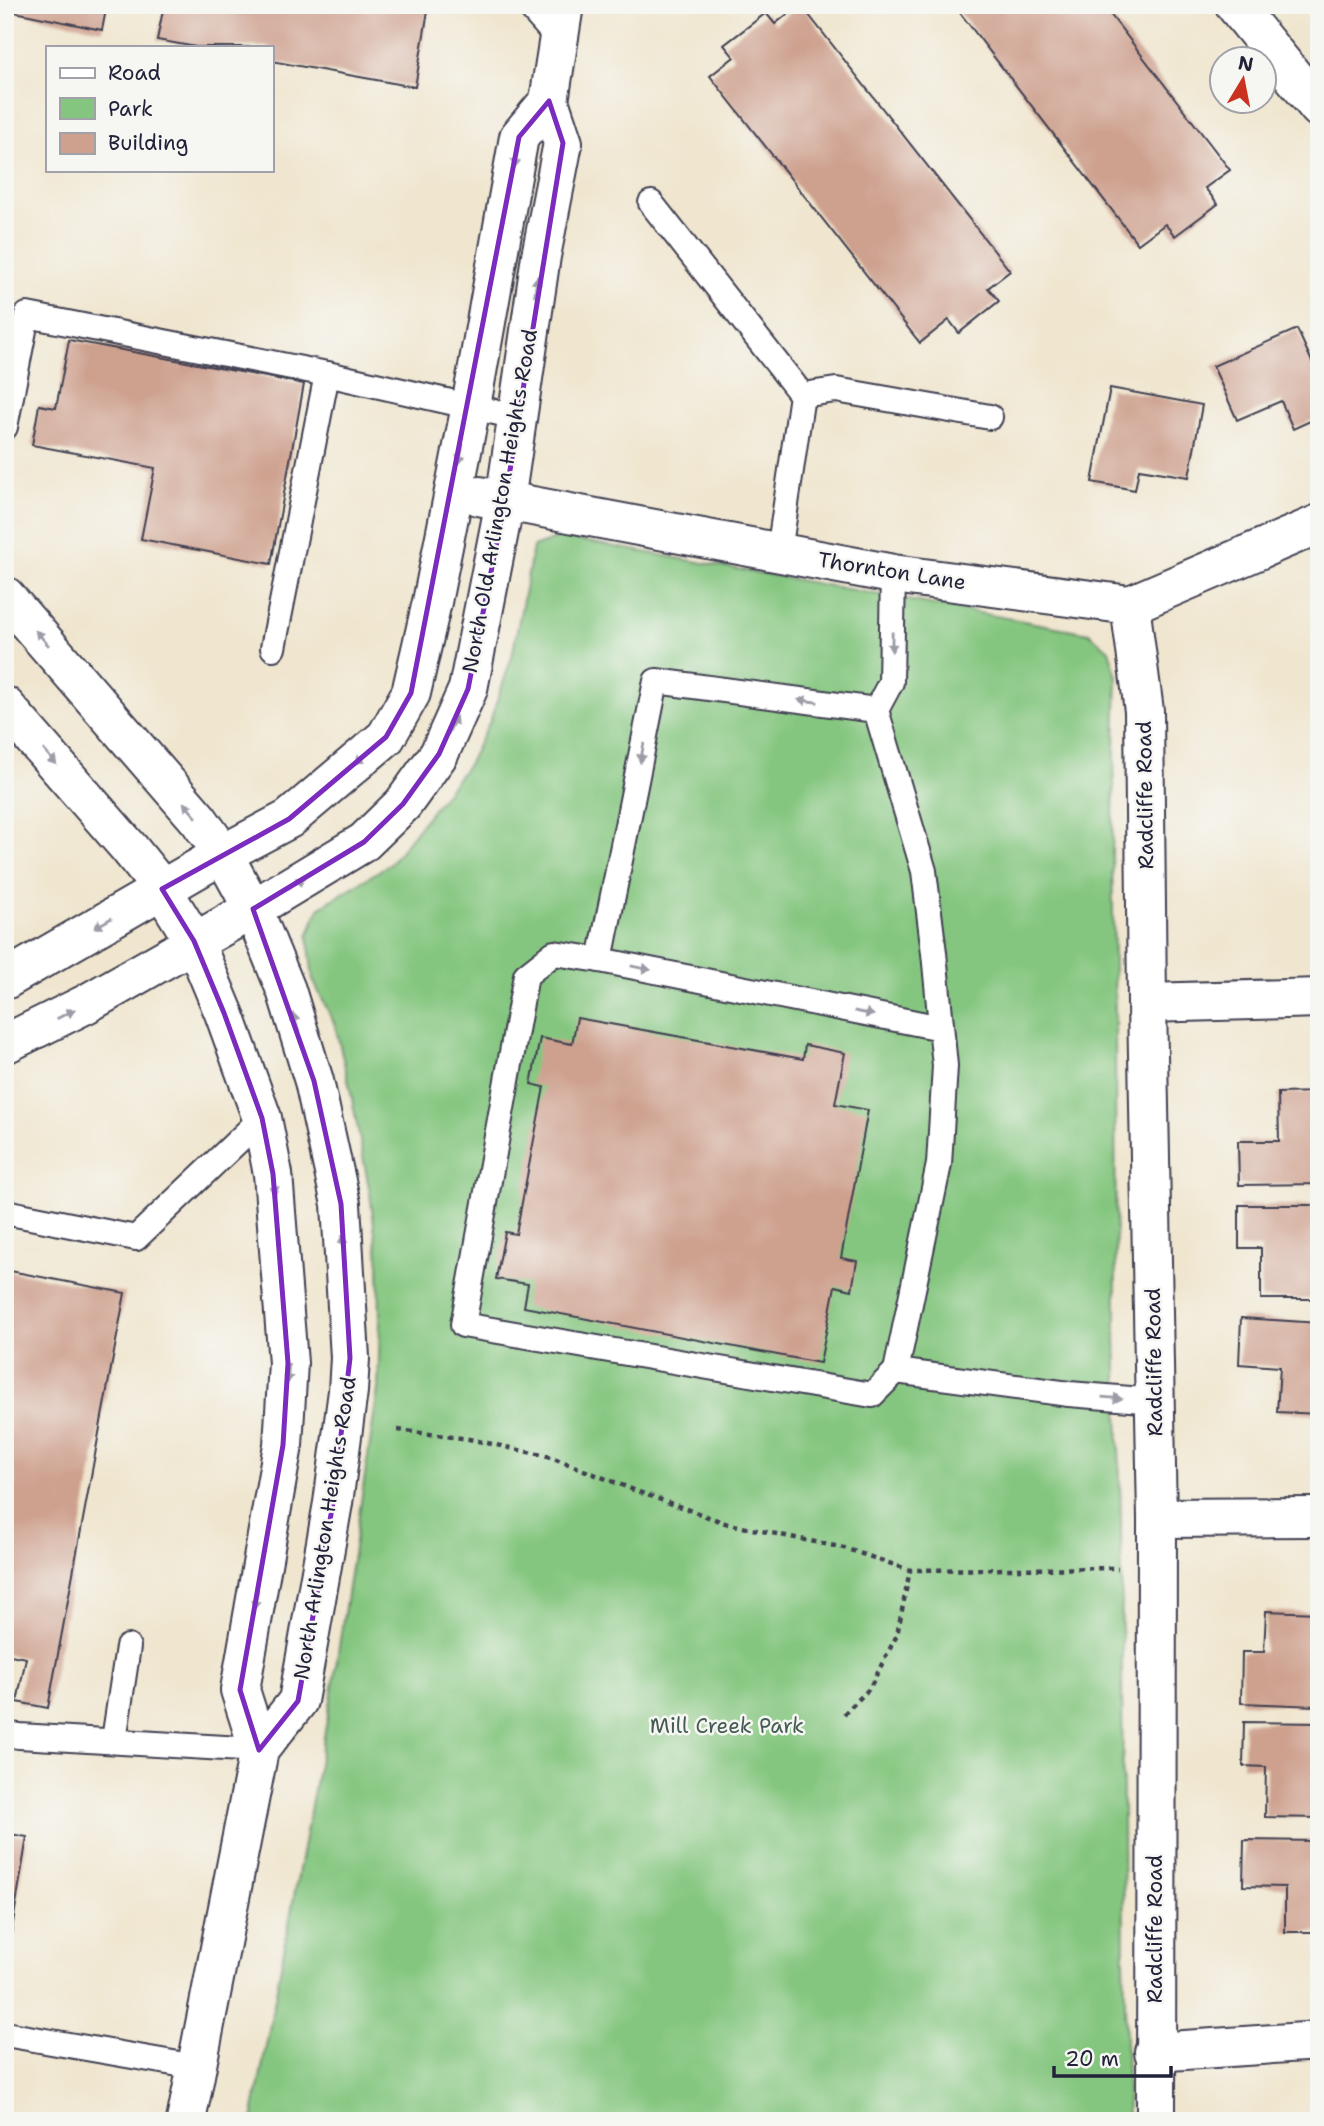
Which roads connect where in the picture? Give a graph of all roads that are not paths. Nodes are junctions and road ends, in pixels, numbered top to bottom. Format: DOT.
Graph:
graph roads {
  1 [pos="528,5"];
  2 [pos="1235,5"];
  3 [pos="561,22"];
  4 [pos="549,101"];
  5 [pos="1319,108"];
  6 [pos="651,203"];
  7 [pos="327,374"];
  8 [pos="802,395"];
  9 [pos="471,407"];
  10 [pos="517,417"];
  11 [pos="990,417"];
  12 [pos="5,427"];
  13 [pos="454,492"];
  14 [pos="505,501"];
  15 [pos="1319,524"];
  16 [pos="779,552"];
  17 [pos="893,574"];
  18 [pos="5,596"];
  19 [pos="1130,605"];
  20 [pos="273,648"];
  21 [pos="5,705"];
  22 [pos="876,710"];
  23 [pos="223,854"];
  24 [pos="162,889"];
  25 [pos="253,909"];
  26 [pos="194,941"];
  27 [pos="600,960"];
  28 [pos="5,980"];
  29 [pos="1319,998"];
  30 [pos="1147,1003"];
  31 [pos="941,1028"];
  32 [pos="5,1044"];
  33 [pos="262,1118"];
  34 [pos="5,1212"];
  35 [pos="896,1371"];
  36 [pos="1154,1401"];
  37 [pos="1319,1517"];
  38 [pos="1157,1518"];
  39 [pos="128,1647"];
  40 [pos="5,1734"];
  41 [pos="114,1741"];
  42 [pos="259,1749"];
  43 [pos="5,2034"];
  44 [pos="1319,2041"];
  45 [pos="1154,2052"];
  46 [pos="196,2067"];
  47 [pos="186,2121"];
  48 [pos="1156,2121"];
  1 -- 3 [label="lane"];
  2 -- 5 [label="street"];
  3 -- 4 [label="street, North Old Arlington Heights Road"];
  4 -- 9 [label="street, one-way"];
  10 -- 4 [label="street, North Old Arlington Heights Road, one-way"];
  6 -- 8 [label="lane"];
  7 -- 9 [label="lane"];
  7 -- 12 [label="lane"];
  7 -- 20 [label="lane"];
  8 -- 11 [label="lane"];
  8 -- 16 [label="lane"];
  9 -- 10 [label="lane"];
  9 -- 13 [label="street, one-way"];
  10 -- 14 [label="street, North Old Arlington Heights Road"];
  13 -- 14 [label="street, Thornton Lane"];
  13 -- 23 [label="street, one-way"];
  14 -- 16 [label="street, Thornton Lane"];
  25 -- 14 [label="street, North Old Arlington Heights Road, one-way"];
  15 -- 19 [label="street"];
  16 -- 17 [label="street, Thornton Lane"];
  17 -- 19 [label="street, Thornton Lane"];
  17 -- 22 [label="lane, one-way"];
  23 -- 18 [label="street, North Arlington Heights Road, one-way"];
  19 -- 30 [label="street, Radcliffe Road"];
  21 -- 24 [label="street, North Arlington Heights Road, one-way"];
  22 -- 27 [label="lane, one-way"];
  22 -- 31 [label="lane"];
  23 -- 24 [label="street"];
  23 -- 25 [label="street, North Arlington Heights Road"];
  24 -- 26 [label="street, North Arlington Heights Road"];
  24 -- 28 [label="street, one-way"];
  25 -- 26 [label="street, North Old Arlington Heights Road"];
  42 -- 25 [label="street, North Arlington Heights Road, one-way"];
  32 -- 26 [label="street, North Old Arlington Heights Road, one-way"];
  26 -- 33 [label="street, North Arlington Heights Road"];
  27 -- 31 [label="lane, one-way"];
  27 -- 35 [label="lane"];
  29 -- 30 [label="street"];
  30 -- 36 [label="street, Radcliffe Road"];
  31 -- 35 [label="lane"];
  33 -- 34 [label="lane"];
  33 -- 42 [label="street, North Arlington Heights Road, one-way"];
  35 -- 36 [label="lane, one-way"];
  36 -- 38 [label="street, Radcliffe Road"];
  37 -- 38 [label="street"];
  38 -- 45 [label="street, Radcliffe Road"];
  39 -- 41 [label="lane"];
  40 -- 41 [label="lane"];
  41 -- 42 [label="lane"];
  42 -- 46 [label="street, North Arlington Heights Road"];
  43 -- 46 [label="lane"];
  44 -- 45 [label="street"];
  45 -- 48 [label="street, Radcliffe Road"];
  46 -- 47 [label="street, North Arlington Heights Road"];
}
